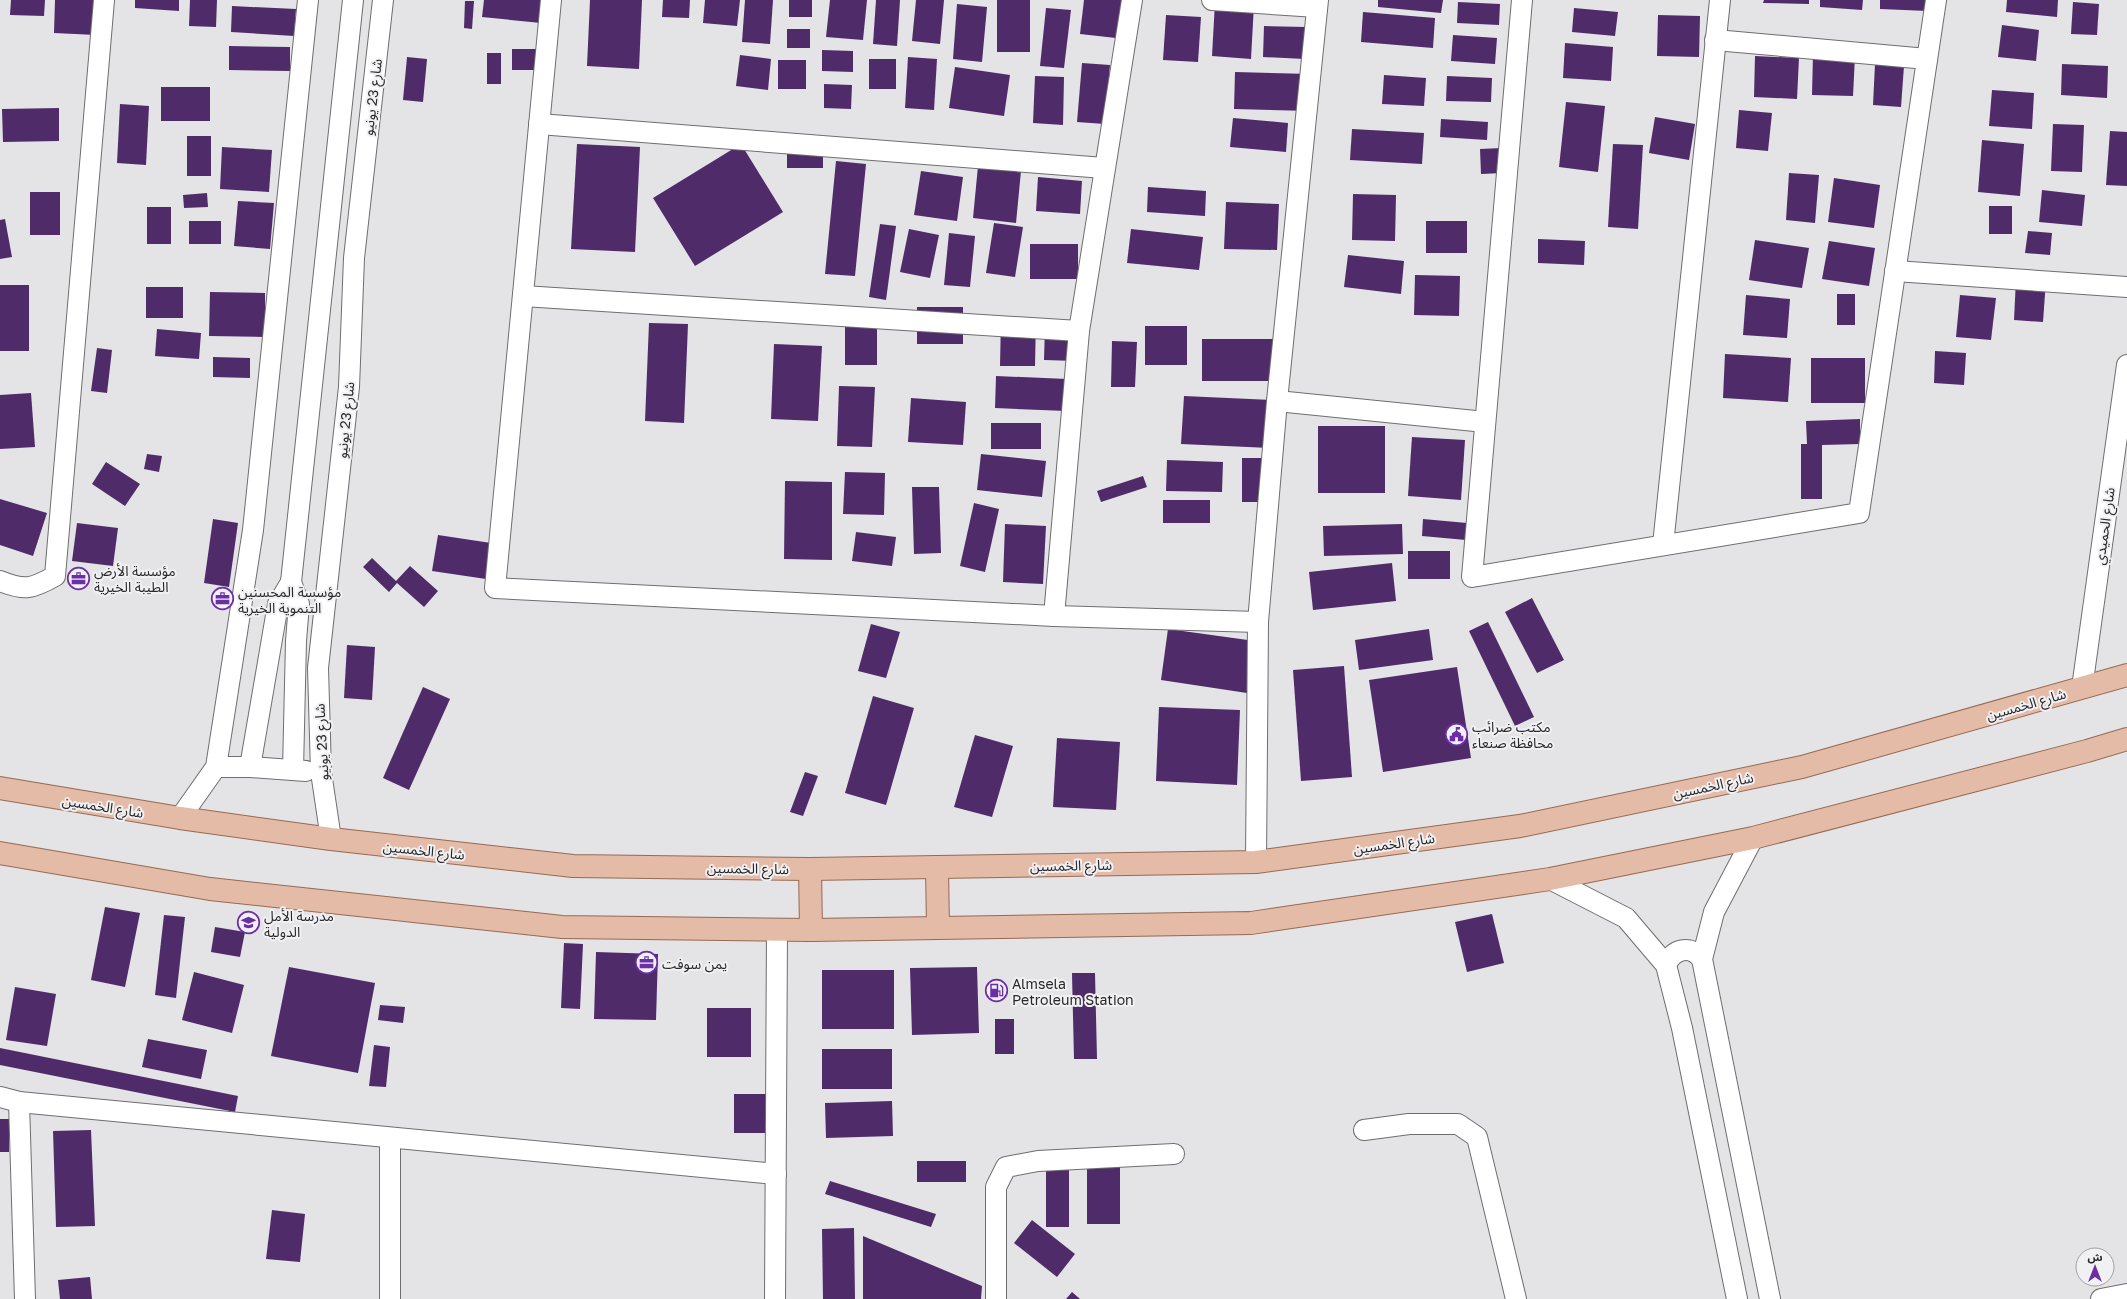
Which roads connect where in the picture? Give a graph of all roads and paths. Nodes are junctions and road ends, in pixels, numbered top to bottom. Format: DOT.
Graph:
graph roads {
  1 [pos="104,0"];
  2 [pos="308,0"];
  3 [pos="353,0"];
  4 [pos="384,0"];
  5 [pos="551,0"];
  6 [pos="1132,0"];
  7 [pos="1212,0"];
  8 [pos="1522,0"];
  9 [pos="1720,0"];
  10 [pos="1936,0"];
  11 [pos="1318,4"];
  12 [pos="1716,40"];
  13 [pos="1927,59"];
  14 [pos="540,124"];
  15 [pos="1104,168"];
  16 [pos="1895,271"];
  17 [pos="2127,287"];
  18 [pos="523,296"];
  19 [pos="1079,332"];
  20 [pos="2127,365"];
  21 [pos="1277,401"];
  22 [pos="1485,422"];
  23 [pos="1663,545"];
  24 [pos="0,581"];
  25 [pos="292,582"];
  26 [pos="1054,616"];
  27 [pos="1258,622"];
  28 [pos="2127,675"];
  29 [pos="2082,688"];
  30 [pos="2127,739"];
  31 [pos="216,767"];
  32 [pos="250,767"];
  33 [pos="293,770"];
  34 [pos="321,772"];
  35 [pos="0,788"];
  36 [pos="180,818"];
  37 [pos="1753,838"];
  38 [pos="331,839"];
  39 [pos="0,853"];
  40 [pos="1256,862"];
  41 [pos="936,867"];
  42 [pos="810,869"];
  43 [pos="1550,879"];
  44 [pos="938,928"];
  45 [pos="777,930"];
  46 [pos="811,930"];
  47 [pos="1702,959"];
  48 [pos="1666,965"];
  49 [pos="0,1097"];
  50 [pos="19,1102"];
  51 [pos="1364,1130"];
  52 [pos="390,1138"];
  53 [pos="1174,1154"];
  54 [pos="776,1174"];
  55 [pos="2127,1294"];
  56 [pos="25,1299"];
  57 [pos="390,1299"];
  58 [pos="775,1299"];
  59 [pos="996,1299"];
  60 [pos="1516,1299"];
  61 [pos="1737,1299"];
  62 [pos="1770,1299"];
  63 [pos="2101,1299"];
  1 -- 24 [label="street"];
  2 -- 31 [label="street"];
  3 -- 25 [label="street"];
  4 -- 34 [label="street, شارع 23 يونيو"];
  5 -- 14 [label="street"];
  6 -- 15 [label="street"];
  7 -- 11 [label="street"];
  8 -- 22 [label="street"];
  9 -- 12 [label="street"];
  10 -- 13 [label="street"];
  11 -- 21 [label="street"];
  12 -- 13 [label="street"];
  12 -- 23 [label="street"];
  13 -- 16 [label="street"];
  14 -- 15 [label="street"];
  14 -- 18 [label="street"];
  15 -- 19 [label="street"];
  16 -- 17 [label="street"];
  16 -- 23 [label="street"];
  18 -- 19 [label="street"];
  18 -- 26 [label="street"];
  19 -- 26 [label="street"];
  20 -- 29 [label="street, شارع الحميدي"];
  21 -- 22 [label="street"];
  21 -- 27 [label="street"];
  22 -- 23 [label="street"];
  25 -- 32 [label="street"];
  25 -- 33 [label="street"];
  26 -- 27 [label="street"];
  27 -- 40 [label="street"];
  28 -- 29 [label="main road, شارع الخمسين"];
  29 -- 40 [label="main road, شارع الخمسين"];
  30 -- 37 [label="main road"];
  31 -- 32 [label="street"];
  31 -- 36 [label="street"];
  32 -- 33 [label="street"];
  33 -- 34 [label="street"];
  34 -- 38 [label="street, شارع 23 يونيو"];
  35 -- 36 [label="main road, شارع الخمسين"];
  36 -- 38 [label="main road, شارع الخمسين"];
  37 -- 43 [label="main road"];
  37 -- 47 [label="street"];
  38 -- 42 [label="main road, شارع الخمسين"];
  39 -- 45 [label="main road"];
  40 -- 41 [label="main road, شارع الخمسين"];
  41 -- 42 [label="main road, شارع الخمسين"];
  41 -- 44 [label="main road"];
  42 -- 46 [label="main road"];
  43 -- 44 [label="main road"];
  43 -- 48 [label="street"];
  44 -- 46 [label="main road"];
  45 -- 46 [label="main road"];
  45 -- 54 [label="street"];
  47 -- 48 [label="street"];
  47 -- 62 [label="street"];
  48 -- 61 [label="street"];
  49 -- 50 [label="street"];
  50 -- 52 [label="street"];
  50 -- 56 [label="street"];
  51 -- 60 [label="street"];
  52 -- 54 [label="street"];
  52 -- 57 [label="street"];
  53 -- 59 [label="street"];
  54 -- 58 [label="street"];
  55 -- 63 [label="street"];
}
